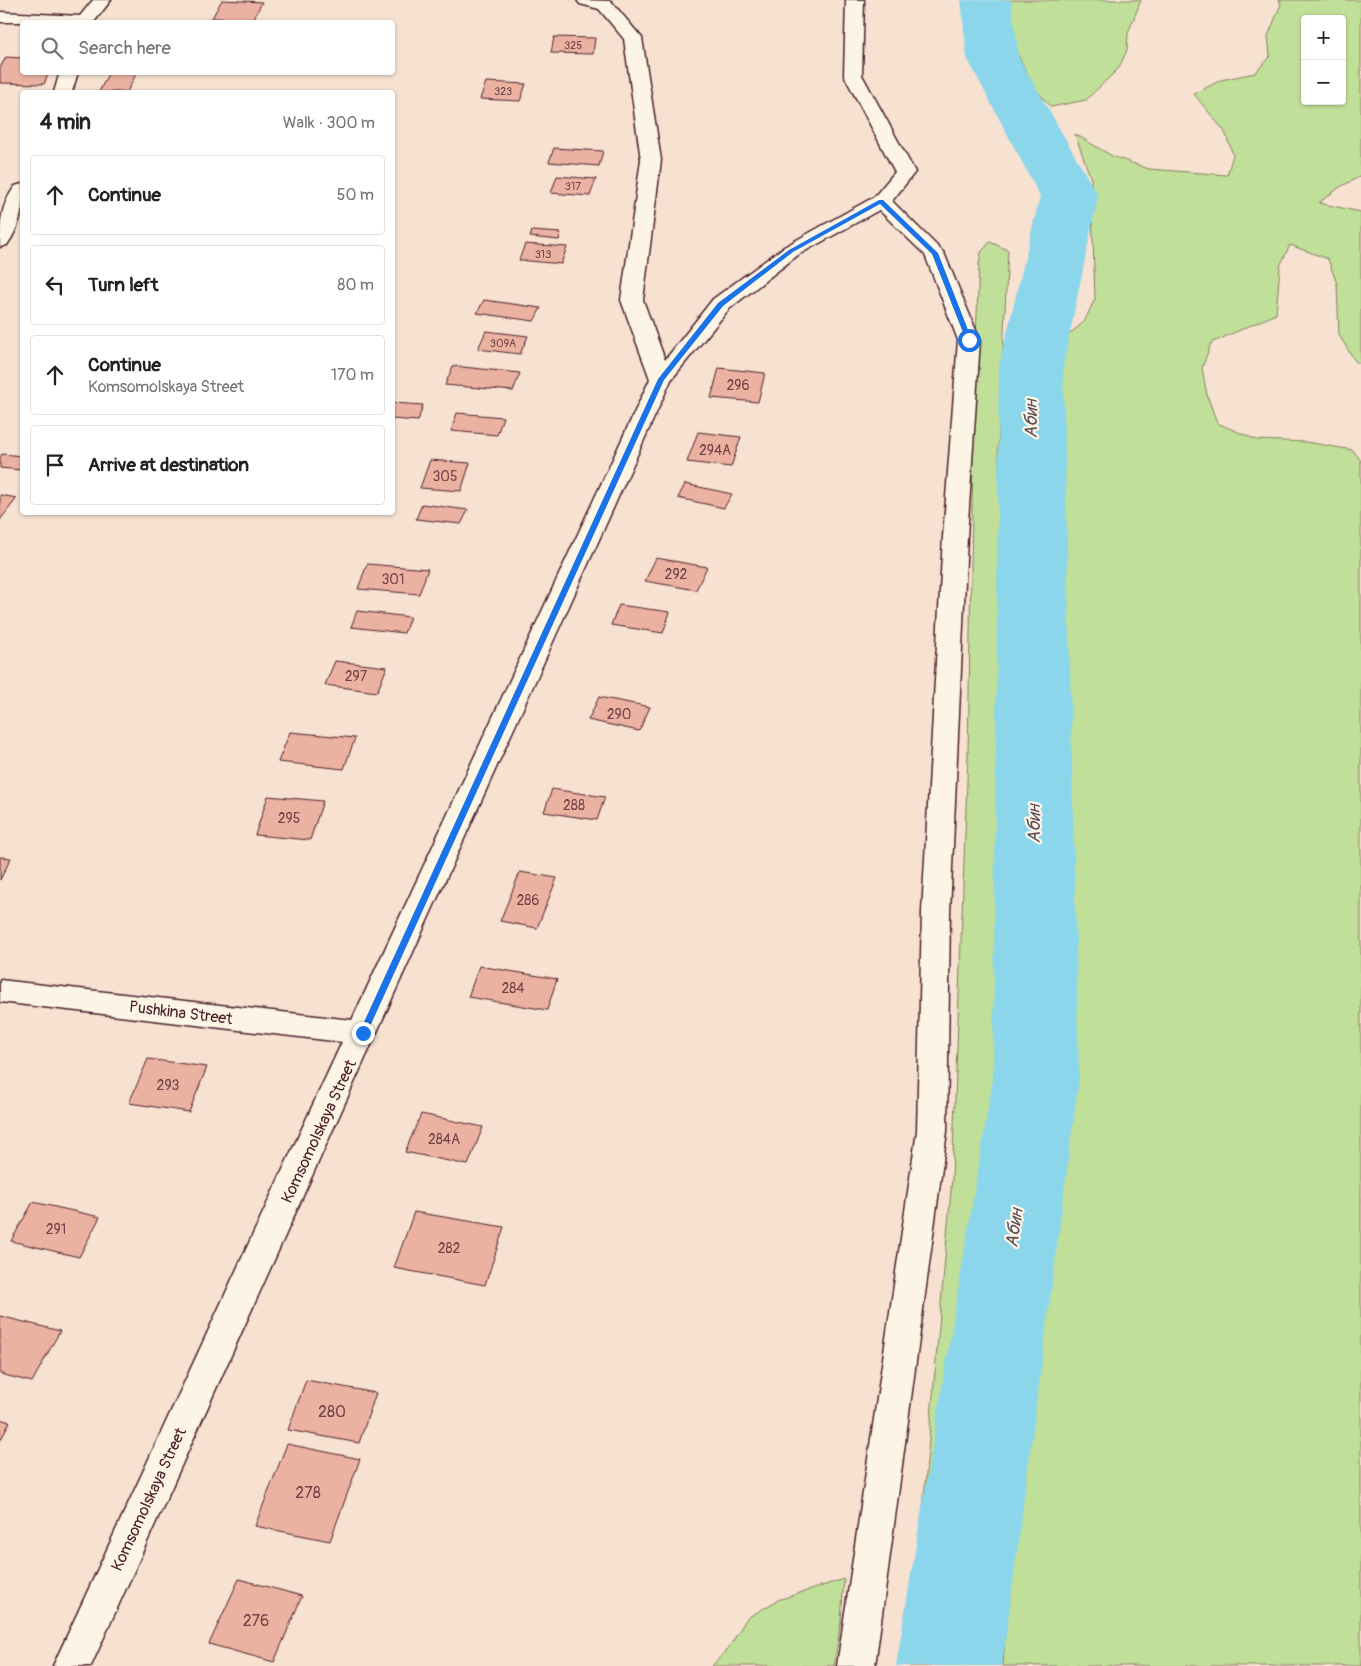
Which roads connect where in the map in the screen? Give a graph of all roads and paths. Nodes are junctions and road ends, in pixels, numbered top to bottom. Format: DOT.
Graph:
graph roads {
  1 [pos="102,0"];
  2 [pos="855,0"];
  3 [pos="595,2"];
  4 [pos="0,17"];
  5 [pos="51,20"];
  6 [pos="87,20"];
  7 [pos="68,75"];
  8 [pos="63,90"];
  9 [pos="20,195"];
  10 [pos="881,201"];
  11 [pos="0,241"];
  12 [pos="661,379"];
  13 [pos="0,991"];
  14 [pos="363,1033"];
  15 [pos="72,1666"];
  16 [pos="856,1666"];
  1 -- 6 [label="street"];
  2 -- 10 [label="street"];
  3 -- 12 [label="street"];
  4 -- 5 [label="street"];
  7 -- 8 [label="street"];
  9 -- 11 [label="street"];
  10 -- 12 [label="street, Komsomolskaya Street"];
  10 -- 16 [label="street"];
  12 -- 14 [label="street, Komsomolskaya Street"];
  13 -- 14 [label="street, Pushkina Street"];
  14 -- 15 [label="street, Komsomolskaya Street"];
}
